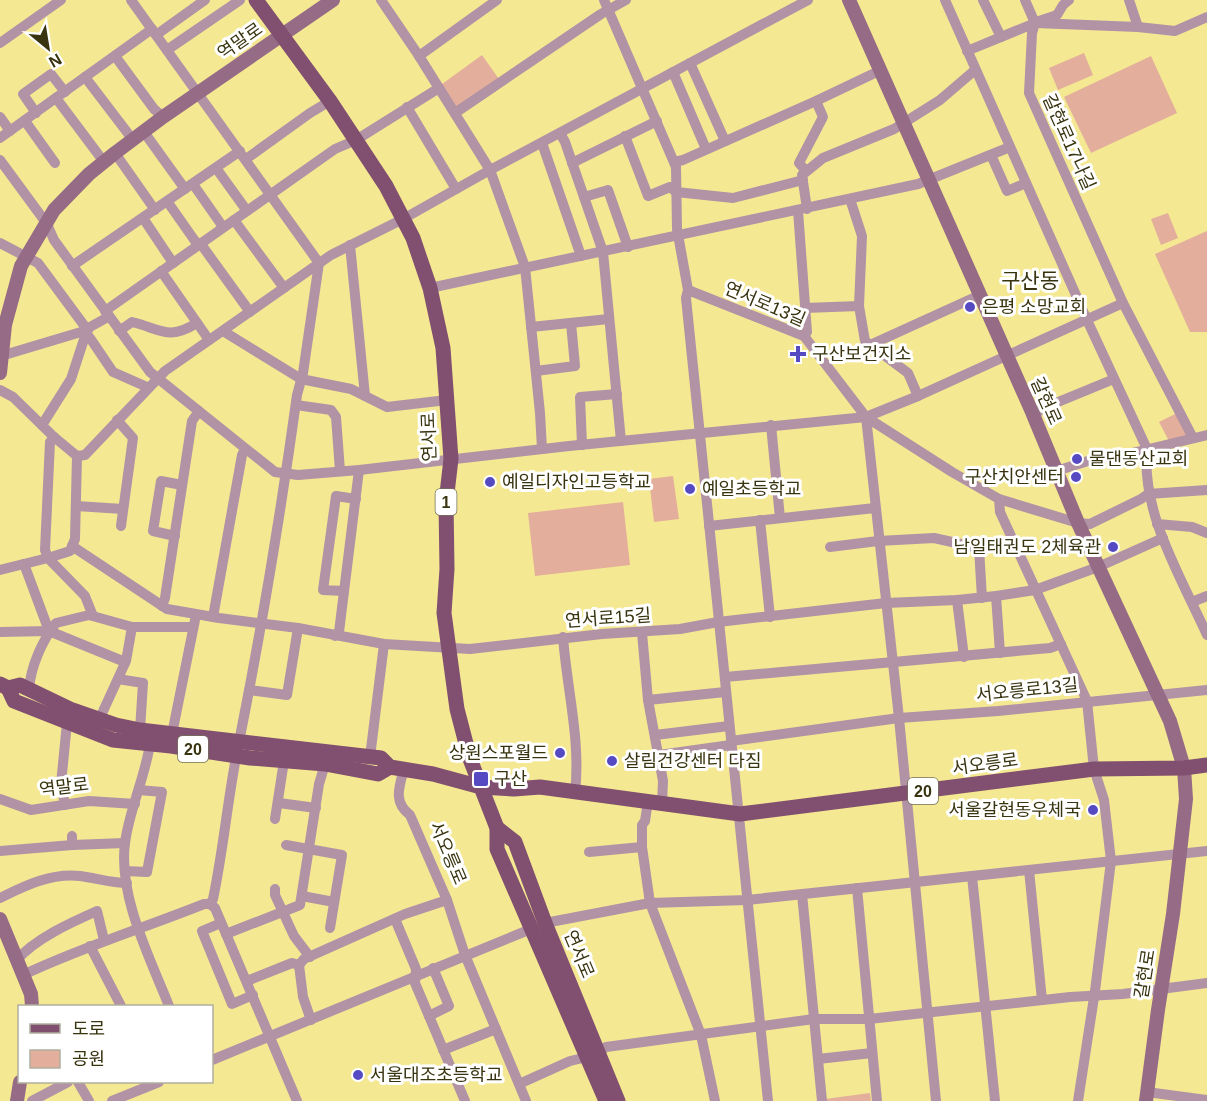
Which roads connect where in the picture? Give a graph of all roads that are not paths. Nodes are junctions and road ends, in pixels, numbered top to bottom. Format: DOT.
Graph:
graph roads {
  1 [pos="61,0"];
  2 [pos="131,0"];
  3 [pos="205,0"];
  4 [pos="240,0"];
  5 [pos="256,0"];
  6 [pos="333,0"];
  7 [pos="381,0"];
  8 [pos="626,0"];
  9 [pos="808,0"];
  10 [pos="849,0"];
  11 [pos="945,0"];
  12 [pos="983,0"];
  13 [pos="1025,0"];
  14 [pos="1069,0"];
  15 [pos="1129,0"];
  16 [pos="495,1"];
  17 [pos="606,5"];
  18 [pos="1207,18"];
  19 [pos="1035,23"];
  20 [pos="1138,27"];
  21 [pos="154,32"];
  22 [pos="281,34"];
  23 [pos="1000,37"];
  24 [pos="1,40"];
  25 [pos="167,50"];
  26 [pos="967,51"];
  27 [pos="115,56"];
  28 [pos="419,56"];
  29 [pos="690,63"];
  30 [pos="975,70"];
  31 [pos="879,71"];
  32 [pos="673,72"];
  33 [pos="85,78"];
  34 [pos="439,88"];
  35 [pos="644,89"];
  36 [pos="198,93"];
  37 [pos="61,95"];
  38 [pos="330,101"];
  39 [pos="816,101"];
  40 [pos="407,107"];
  41 [pos="36,112"];
  42 [pos="455,113"];
  43 [pos="0,117"];
  44 [pos="163,117"];
  45 [pos="25,121"];
  46 [pos="657,121"];
  47 [pos="903,123"];
  48 [pos="10,131"];
  49 [pos="560,133"];
  50 [pos="138,136"];
  51 [pos="625,136"];
  52 [pos="0,138"];
  53 [pos="356,140"];
  54 [pos="725,141"];
  55 [pos="542,143"];
  56 [pos="1010,147"];
  57 [pos="706,149"];
  58 [pos="243,155"];
  59 [pos="991,156"];
  60 [pos="110,158"];
  61 [pos="0,160"];
  62 [pos="674,162"];
  63 [pos="55,163"];
  64 [pos="572,163"];
  65 [pos="216,168"];
  66 [pos="490,170"];
  67 [pos="805,176"];
  68 [pos="929,181"];
  69 [pos="1026,183"];
  70 [pos="189,186"];
  71 [pos="456,189"];
  72 [pos="676,192"];
  73 [pos="271,194"];
  74 [pos="584,197"];
  75 [pos="850,199"];
  76 [pos="167,201"];
  77 [pos="154,210"];
  78 [pos="802,210"];
  79 [pos="247,211"];
  80 [pos="143,218"];
  81 [pos="403,219"];
  82 [pos="234,220"];
  83 [pos="47,224"];
  84 [pos="223,227"];
  85 [pos="680,235"];
  86 [pos="0,243"];
  87 [pos="199,244"];
  88 [pos="350,246"];
  89 [pos="628,247"];
  90 [pos="603,252"];
  91 [pos="581,256"];
  92 [pos="27,258"];
  93 [pos="173,263"];
  94 [pos="319,263"];
  95 [pos="72,266"];
  96 [pos="525,267"];
  97 [pos="161,271"];
  98 [pos="284,288"];
  99 [pos="430,288"];
  100 [pos="688,290"];
  101 [pos="980,294"];
  102 [pos="1123,303"];
  103 [pos="859,306"];
  104 [pos="805,308"];
  105 [pos="250,312"];
  106 [pos="107,314"];
  107 [pos="609,319"];
  108 [pos="1088,320"];
  109 [pos="197,323"];
  110 [pos="571,323"];
  111 [pos="2,325"];
  112 [pos="531,327"];
  113 [pos="118,331"];
  114 [pos="223,331"];
  115 [pos="86,333"];
  116 [pos="804,336"];
  117 [pos="209,340"];
  118 [pos="870,345"];
  119 [pos="1006,355"];
  120 [pos="1,356"];
  121 [pos="536,371"];
  122 [pos="0,373"];
  123 [pos="158,379"];
  124 [pos="301,379"];
  125 [pos="1114,379"];
  126 [pos="147,387"];
  127 [pos="0,390"];
  128 [pos="616,394"];
  129 [pos="365,396"];
  130 [pos="918,396"];
  131 [pos="447,400"];
  132 [pos="296,405"];
  133 [pos="199,411"];
  134 [pos="1034,416"];
  135 [pos="866,417"];
  136 [pos="117,420"];
  137 [pos="42,425"];
  138 [pos="771,425"];
  139 [pos="699,433"];
  140 [pos="1207,435"];
  141 [pos="54,437"];
  142 [pos="1193,438"];
  143 [pos="621,441"];
  144 [pos="582,445"];
  145 [pos="245,448"];
  146 [pos="542,449"];
  147 [pos="1147,449"];
  148 [pos="77,456"];
  149 [pos="451,459"];
  150 [pos="359,470"];
  151 [pos="340,471"];
  152 [pos="1056,471"];
  153 [pos="285,474"];
  154 [pos="182,485"];
  155 [pos="1207,490"];
  156 [pos="1148,494"];
  157 [pos="357,499"];
  158 [pos="999,499"];
  159 [pos="76,506"];
  160 [pos="875,508"];
  161 [pos="123,509"];
  162 [pos="780,518"];
  163 [pos="760,520"];
  164 [pos="1078,523"];
  165 [pos="1157,524"];
  166 [pos="121,526"];
  167 [pos="709,526"];
  168 [pos="1207,533"];
  169 [pos="175,536"];
  170 [pos="1163,538"];
  171 [pos="878,542"];
  172 [pos="72,546"];
  173 [pos="1016,546"];
  174 [pos="830,547"];
  175 [pos="979,548"];
  176 [pos="48,558"];
  177 [pos="24,564"];
  178 [pos="1098,567"];
  179 [pos="0,570"];
  180 [pos="1035,590"];
  181 [pos="344,591"];
  182 [pos="996,596"];
  183 [pos="1207,596"];
  184 [pos="982,598"];
  185 [pos="957,600"];
  186 [pos="1192,602"];
  187 [pos="886,603"];
  188 [pos="162,606"];
  189 [pos="196,614"];
  190 [pos="93,616"];
  191 [pos="213,617"];
  192 [pos="770,617"];
  193 [pos="260,622"];
  194 [pos="718,622"];
  195 [pos="132,627"];
  196 [pos="193,627"];
  197 [pos="298,628"];
  198 [pos="49,631"];
  199 [pos="0,632"];
  200 [pos="642,633"];
  201 [pos="1207,634"];
  202 [pos="335,636"];
  203 [pos="563,638"];
  204 [pos="384,644"];
  205 [pos="1060,644"];
  206 [pos="448,649"];
  207 [pos="1000,653"];
  208 [pos="964,657"];
  209 [pos="128,658"];
  210 [pos="891,661"];
  211 [pos="724,677"];
  212 [pos="118,679"];
  213 [pos="4,686"];
  214 [pos="29,689"];
  215 [pos="249,690"];
  216 [pos="1207,690"];
  217 [pos="725,692"];
  218 [pos="1158,695"];
  219 [pos="648,700"];
  220 [pos="1087,701"];
  221 [pos="899,718"];
  222 [pos="99,720"];
  223 [pos="67,723"];
  224 [pos="729,726"];
  225 [pos="140,730"];
  226 [pos="172,734"];
  227 [pos="655,735"];
  228 [pos="731,743"];
  229 [pos="150,744"];
  230 [pos="238,749"];
  231 [pos="659,755"];
  232 [pos="370,756"];
  233 [pos="284,761"];
  234 [pos="325,764"];
  235 [pos="1207,765"];
  236 [pos="397,768"];
  237 [pos="1184,768"];
  238 [pos="1094,769"];
  239 [pos="481,787"];
  240 [pos="139,790"];
  241 [pos="575,793"];
  242 [pos="905,794"];
  243 [pos="0,799"];
  244 [pos="279,802"];
  245 [pos="655,802"];
  246 [pos="135,804"];
  247 [pos="65,805"];
  248 [pos="316,808"];
  249 [pos="740,814"];
  250 [pos="275,819"];
  251 [pos="125,843"];
  252 [pos="286,845"];
  253 [pos="642,847"];
  254 [pos="309,849"];
  255 [pos="0,851"];
  256 [pos="1207,851"];
  257 [pos="589,852"];
  258 [pos="1180,853"];
  259 [pos="1111,861"];
  260 [pos="1029,870"];
  261 [pos="972,876"];
  262 [pos="126,877"];
  263 [pos="913,882"];
  264 [pos="857,888"];
  265 [pos="276,889"];
  266 [pos="802,894"];
  267 [pos="302,896"];
  268 [pos="0,897"];
  269 [pos="447,900"];
  270 [pos="747,900"];
  271 [pos="334,902"];
  272 [pos="650,903"];
  273 [pos="210,904"];
  274 [pos="282,911"];
  275 [pos="0,919"];
  276 [pos="395,919"];
  277 [pos="221,923"];
  278 [pos="538,926"];
  279 [pos="330,928"];
  280 [pos="139,930"];
  281 [pos="226,934"];
  282 [pos="104,940"];
  283 [pos="90,946"];
  284 [pos="465,955"];
  285 [pos="310,957"];
  286 [pos="16,961"];
  287 [pos="299,964"];
  288 [pos="433,968"];
  289 [pos="23,975"];
  290 [pos="416,976"];
  291 [pos="247,981"];
  292 [pos="1207,983"];
  293 [pos="1162,989"];
  294 [pos="253,995"];
  295 [pos="1094,996"];
  296 [pos="1042,1000"];
  297 [pos="34,1003"];
  298 [pos="120,1005"];
  299 [pos="169,1005"];
  300 [pos="985,1007"];
  301 [pos="928,1013"];
  302 [pos="429,1016"];
  303 [pos="814,1019"];
  304 [pos="869,1019"];
  305 [pos="311,1020"];
  306 [pos="761,1025"];
  307 [pos="496,1029"];
  308 [pos="701,1035"];
  309 [pos="270,1036"];
  310 [pos="444,1050"];
  311 [pos="872,1053"];
  312 [pos="593,1054"];
  313 [pos="818,1059"];
  314 [pos="213,1060"];
  315 [pos="20,1083"];
  316 [pos="66,1083"];
  317 [pos="79,1083"];
  318 [pos="157,1083"];
  319 [pos="519,1084"];
  320 [pos="1147,1096"];
  321 [pos="1207,1100"];
  322 [pos="17,1101"];
  323 [pos="33,1101"];
  324 [pos="89,1101"];
  325 [pos="112,1101"];
  326 [pos="297,1101"];
  327 [pos="465,1101"];
  328 [pos="526,1101"];
  329 [pos="606,1101"];
  330 [pos="618,1101"];
  331 [pos="715,1101"];
  332 [pos="768,1101"];
  333 [pos="822,1101"];
  334 [pos="877,1101"];
  335 [pos="936,1101"];
  336 [pos="995,1101"];
  337 [pos="1078,1101"];
  1 -- 24 [label="street"];
  2 -- 21 [label="street"];
  3 -- 21 [label="street"];
  4 -- 25 [label="street"];
  5 -- 22 [label="main road, 연서로 / 1"];
  6 -- 22 [label="main road, 역말로"];
  7 -- 28 [label="street"];
  8 -- 17 [label="street"];
  9 -- 29 [label="street"];
  10 -- 31 [label="main road, 갈현로"];
  11 -- 26 [label="street"];
  12 -- 23 [label="street"];
  13 -- 19 [label="street"];
  14 -- 19 [label="street"];
  15 -- 20 [label="street"];
  16 -- 28 [label="street"];
  17 -- 35 [label="street"];
  17 -- 42 [label="street"];
  18 -- 20 [label="street"];
  19 -- 20 [label="street"];
  19 -- 23 [label="street"];
  19 -- 102 [label="street, 갈현로17나길"];
  21 -- 25 [label="street"];
  21 -- 27 [label="street"];
  22 -- 36 [label="main road, 역말로"];
  22 -- 38 [label="main road, 연서로 / 1"];
  23 -- 26 [label="street"];
  25 -- 36 [label="street"];
  26 -- 30 [label="street"];
  27 -- 33 [label="street"];
  27 -- 44 [label="street"];
  28 -- 34 [label="street"];
  29 -- 32 [label="street"];
  29 -- 54 [label="street"];
  30 -- 47 [label="street"];
  30 -- 56 [label="street"];
  31 -- 39 [label="street"];
  31 -- 47 [label="main road, 갈현로"];
  32 -- 35 [label="street"];
  32 -- 57 [label="street"];
  33 -- 37 [label="street"];
  33 -- 50 [label="street"];
  34 -- 40 [label="street"];
  34 -- 42 [label="street"];
  35 -- 46 [label="street"];
  35 -- 49 [label="street"];
  36 -- 44 [label="main road, 역말로"];
  36 -- 58 [label="street"];
  37 -- 41 [label="street"];
  37 -- 41 [label="street"];
  37 -- 60 [label="street"];
  38 -- 53 [label="main road, 연서로 / 1"];
  38 -- 58 [label="street"];
  39 -- 54 [label="street"];
  39 -- 67 [label="street"];
  40 -- 53 [label="street"];
  40 -- 71 [label="street"];
  41 -- 45 [label="street"];
  42 -- 66 [label="street"];
  43 -- 48 [label="street"];
  44 -- 50 [label="main road, 역말로"];
  45 -- 48 [label="street"];
  45 -- 63 [label="street"];
  46 -- 51 [label="street"];
  46 -- 62 [label="street"];
  47 -- 67 [label="street"];
  47 -- 68 [label="main road, 갈현로"];
  48 -- 52 [label="street"];
  49 -- 55 [label="street"];
  49 -- 64 [label="street"];
  50 -- 60 [label="main road, 역말로"];
  50 -- 70 [label="street"];
  51 -- 64 [label="street"];
  51 -- 72 [label="street"];
  53 -- 73 [label="street"];
  53 -- 81 [label="main road, 연서로 / 1"];
  54 -- 57 [label="street"];
  55 -- 66 [label="street"];
  55 -- 91 [label="street"];
  56 -- 59 [label="street"];
  56 -- 69 [label="street"];
  57 -- 62 [label="street"];
  58 -- 65 [label="street"];
  58 -- 73 [label="street"];
  59 -- 68 [label="street"];
  59 -- 69 [label="street"];
  60 -- 77 [label="street"];
  60 -- 83 [label="main road, 역말로"];
  61 -- 83 [label="street"];
  62 -- 72 [label="street"];
  64 -- 74 [label="street"];
  65 -- 70 [label="street"];
  65 -- 79 [label="street"];
  66 -- 71 [label="street"];
  66 -- 96 [label="street"];
  67 -- 72 [label="street"];
  67 -- 78 [label="street"];
  68 -- 75 [label="street"];
  68 -- 101 [label="main road, 갈현로"];
  69 -- 108 [label="street"];
  70 -- 76 [label="street"];
  70 -- 84 [label="street"];
  71 -- 81 [label="street"];
  72 -- 85 [label="street"];
  73 -- 79 [label="street"];
  73 -- 94 [label="street"];
  74 -- 89 [label="street"];
  74 -- 90 [label="street"];
  75 -- 78 [label="street"];
  75 -- 103 [label="street"];
  76 -- 77 [label="street"];
  76 -- 87 [label="street"];
  77 -- 80 [label="street"];
  78 -- 85 [label="street"];
  78 -- 104 [label="street"];
  79 -- 82 [label="street"];
  80 -- 93 [label="street"];
  80 -- 95 [label="street"];
  81 -- 88 [label="street"];
  81 -- 99 [label="main road, 연서로 / 1"];
  82 -- 84 [label="street"];
  82 -- 98 [label="street"];
  83 -- 92 [label="main road, 역말로"];
  83 -- 95 [label="street"];
  84 -- 87 [label="street"];
  85 -- 89 [label="street"];
  85 -- 100 [label="street"];
  86 -- 92 [label="street"];
  87 -- 93 [label="street"];
  87 -- 105 [label="street"];
  88 -- 94 [label="street"];
  88 -- 129 [label="street"];
  89 -- 90 [label="street"];
  90 -- 91 [label="street"];
  90 -- 107 [label="street"];
  91 -- 96 [label="street"];
  92 -- 111 [label="main road, 역말로"];
  92 -- 115 [label="street"];
  93 -- 97 [label="street"];
  94 -- 98 [label="street"];
  94 -- 124 [label="street"];
  95 -- 106 [label="street"];
  96 -- 99 [label="street"];
  96 -- 112 [label="street"];
  97 -- 106 [label="street"];
  97 -- 109 [label="street"];
  98 -- 105 [label="street"];
  99 -- 131 [label="main road, 연서로 / 1"];
  100 -- 116 [label="street, 연서로13길"];
  100 -- 139 [label="street"];
  101 -- 118 [label="street"];
  101 -- 119 [label="main road, 갈현로"];
  102 -- 108 [label="street"];
  102 -- 142 [label="street, 갈현로17나길"];
  103 -- 104 [label="street"];
  103 -- 118 [label="street"];
  104 -- 116 [label="street"];
  105 -- 114 [label="street"];
  106 -- 113 [label="street"];
  106 -- 115 [label="street"];
  107 -- 110 [label="street"];
  107 -- 128 [label="street"];
  108 -- 119 [label="street"];
  108 -- 125 [label="street"];
  109 -- 113 [label="street"];
  109 -- 117 [label="street"];
  110 -- 112 [label="street"];
  110 -- 121 [label="street"];
  111 -- 120 [label="main road, 역말로"];
  112 -- 121 [label="street"];
  113 -- 123 [label="street"];
  114 -- 117 [label="street"];
  114 -- 124 [label="street"];
  115 -- 120 [label="street"];
  115 -- 126 [label="street"];
  115 -- 137 [label="street"];
  116 -- 135 [label="street, 연서로13길"];
  117 -- 123 [label="street"];
  118 -- 130 [label="street"];
  119 -- 130 [label="street"];
  119 -- 134 [label="main road, 갈현로"];
  120 -- 122 [label="main road, 역말로"];
  121 -- 146 [label="street"];
  123 -- 126 [label="street"];
  123 -- 133 [label="street"];
  124 -- 129 [label="street"];
  124 -- 132 [label="street"];
  125 -- 134 [label="street"];
  125 -- 147 [label="street"];
  126 -- 136 [label="street"];
  127 -- 137 [label="street"];
  128 -- 143 [label="street"];
  128 -- 144 [label="street"];
  129 -- 131 [label="street"];
  130 -- 135 [label="street"];
  131 -- 149 [label="main road, 연서로 / 1"];
  132 -- 151 [label="street"];
  132 -- 153 [label="street"];
  133 -- 145 [label="street"];
  133 -- 154 [label="street"];
  134 -- 152 [label="main road, 갈현로"];
  135 -- 138 [label="street"];
  135 -- 158 [label="street"];
  135 -- 160 [label="street"];
  136 -- 148 [label="street"];
  136 -- 161 [label="street"];
  137 -- 141 [label="street"];
  138 -- 139 [label="street"];
  138 -- 162 [label="street"];
  139 -- 143 [label="street"];
  139 -- 167 [label="street"];
  140 -- 142 [label="street"];
  141 -- 148 [label="street"];
  141 -- 176 [label="street"];
  142 -- 147 [label="street"];
  143 -- 144 [label="street"];
  144 -- 146 [label="street"];
  145 -- 153 [label="street"];
  145 -- 191 [label="street"];
  146 -- 149 [label="street"];
  147 -- 152 [label="street"];
  147 -- 156 [label="street"];
  148 -- 159 [label="street"];
  149 -- 150 [label="street"];
  149 -- 206 [label="main road, 연서로 / 1"];
  150 -- 151 [label="street"];
  150 -- 157 [label="street"];
  151 -- 153 [label="street"];
  152 -- 164 [label="main road, 갈현로"];
  153 -- 193 [label="street"];
  154 -- 169 [label="street"];
  154 -- 169 [label="street"];
  155 -- 156 [label="street"];
  156 -- 164 [label="street"];
  156 -- 165 [label="street"];
  157 -- 181 [label="street"];
  157 -- 181 [label="street"];
  158 -- 164 [label="street"];
  158 -- 173 [label="street"];
  159 -- 161 [label="street"];
  159 -- 172 [label="street"];
  160 -- 162 [label="street"];
  160 -- 171 [label="street"];
  161 -- 166 [label="street"];
  162 -- 163 [label="street"];
  163 -- 167 [label="street"];
  163 -- 192 [label="street"];
  164 -- 178 [label="main road, 갈현로"];
  165 -- 168 [label="street"];
  165 -- 170 [label="street"];
  167 -- 194 [label="street"];
  169 -- 188 [label="street"];
  170 -- 178 [label="street"];
  170 -- 186 [label="street"];
  171 -- 174 [label="street"];
  171 -- 175 [label="street"];
  171 -- 187 [label="street"];
  172 -- 176 [label="street"];
  172 -- 188 [label="street, 연서로15길"];
  173 -- 175 [label="street"];
  173 -- 180 [label="street"];
  175 -- 184 [label="street"];
  176 -- 177 [label="street"];
  176 -- 190 [label="street"];
  177 -- 179 [label="street"];
  177 -- 198 [label="street"];
  178 -- 180 [label="street, 연서로15길"];
  178 -- 218 [label="main road, 갈현로"];
  180 -- 182 [label="street, 연서로15길"];
  180 -- 205 [label="street"];
  181 -- 202 [label="street"];
  182 -- 184 [label="street, 연서로15길"];
  182 -- 207 [label="street"];
  183 -- 186 [label="street"];
  184 -- 185 [label="street, 연서로15길"];
  185 -- 187 [label="street, 연서로15길"];
  185 -- 208 [label="street"];
  186 -- 201 [label="street"];
  187 -- 192 [label="street, 연서로15길"];
  187 -- 210 [label="street"];
  188 -- 189 [label="street, 연서로15길"];
  189 -- 191 [label="street, 연서로15길"];
  189 -- 196 [label="street"];
  190 -- 195 [label="street"];
  190 -- 198 [label="street"];
  191 -- 193 [label="street, 연서로15길"];
  192 -- 194 [label="street, 연서로15길"];
  193 -- 197 [label="street, 연서로15길"];
  193 -- 215 [label="street"];
  194 -- 200 [label="street, 연서로15길"];
  194 -- 211 [label="street"];
  195 -- 196 [label="street"];
  195 -- 209 [label="street"];
  196 -- 226 [label="street"];
  197 -- 202 [label="street, 연서로15길"];
  197 -- 215 [label="street"];
  198 -- 199 [label="street"];
  198 -- 209 [label="street"];
  198 -- 214 [label="street"];
  200 -- 203 [label="street, 연서로15길"];
  200 -- 219 [label="street"];
  202 -- 204 [label="street, 연서로15길"];
  203 -- 206 [label="street, 연서로15길"];
  203 -- 241 [label="street"];
  204 -- 206 [label="street, 연서로15길"];
  204 -- 232 [label="street"];
  205 -- 207 [label="street"];
  205 -- 220 [label="street"];
  206 -- 239 [label="main road, 연서로 / 1"];
  207 -- 208 [label="street"];
  208 -- 210 [label="street"];
  209 -- 212 [label="street"];
  210 -- 211 [label="street"];
  210 -- 221 [label="street"];
  211 -- 217 [label="street"];
  212 -- 222 [label="street"];
  212 -- 225 [label="street"];
  213 -- 214 [label="main road, 서오릉로 / 20"];
  213 -- 223 [label="main road, 서오릉로 / 20"];
  214 -- 222 [label="main road, 서오릉로 / 20"];
  215 -- 230 [label="street"];
  216 -- 218 [label="street"];
  217 -- 219 [label="street"];
  217 -- 224 [label="street"];
  218 -- 220 [label="street, 서오릉로13길"];
  218 -- 237 [label="main road, 갈현로"];
  219 -- 227 [label="street"];
  220 -- 221 [label="street, 서오릉로13길"];
  220 -- 238 [label="street"];
  221 -- 228 [label="street, 서오릉로13길"];
  221 -- 242 [label="street"];
  222 -- 225 [label="main road, 서오릉로 / 20"];
  223 -- 229 [label="main road, 서오릉로 / 20"];
  223 -- 247 [label="street"];
  224 -- 227 [label="street"];
  224 -- 228 [label="street"];
  225 -- 226 [label="main road, 서오릉로 / 20"];
  226 -- 230 [label="main road, 서오릉로 / 20"];
  227 -- 231 [label="street"];
  228 -- 231 [label="street, 서오릉로13길"];
  228 -- 249 [label="street"];
  229 -- 230 [label="main road, 서오릉로 / 20"];
  229 -- 240 [label="street"];
  230 -- 232 [label="main road, 서오릉로 / 20"];
  230 -- 233 [label="main road, 서오릉로 / 20"];
  230 -- 273 [label="street"];
  231 -- 245 [label="street"];
  232 -- 236 [label="main road, 서오릉로 / 20"];
  233 -- 234 [label="main road, 서오릉로 / 20"];
  233 -- 244 [label="street"];
  234 -- 236 [label="main road, 서오릉로 / 20"];
  234 -- 248 [label="street"];
  235 -- 237 [label="main road, 서오릉로 / 20"];
  236 -- 239 [label="main road, 서오릉로 / 20"];
  236 -- 269 [label="street, 서오릉로"];
  237 -- 238 [label="main road, 서오릉로 / 20"];
  237 -- 258 [label="main road, 갈현로"];
  238 -- 242 [label="main road, 서오릉로 / 20"];
  238 -- 259 [label="street"];
  239 -- 241 [label="main road, 서오릉로 / 20"];
  239 -- 278 [label="main road, 연서로 / 1"];
  240 -- 246 [label="street"];
  240 -- 262 [label="street"];
  241 -- 245 [label="main road, 서오릉로 / 20"];
  242 -- 249 [label="main road, 서오릉로 / 20"];
  242 -- 263 [label="street"];
  243 -- 247 [label="street, 역말로"];
  244 -- 248 [label="street"];
  244 -- 250 [label="street"];
  245 -- 249 [label="main road, 서오릉로 / 20"];
  245 -- 253 [label="street"];
  246 -- 247 [label="street, 역말로"];
  246 -- 251 [label="street"];
  248 -- 254 [label="street"];
  249 -- 270 [label="street"];
  251 -- 255 [label="street"];
  251 -- 262 [label="street"];
  252 -- 254 [label="street"];
  253 -- 257 [label="street"];
  253 -- 272 [label="street"];
  254 -- 267 [label="street"];
  254 -- 271 [label="street"];
  256 -- 258 [label="street"];
  258 -- 259 [label="street"];
  258 -- 293 [label="main road, 갈현로"];
  259 -- 260 [label="street"];
  259 -- 295 [label="street"];
  260 -- 261 [label="street"];
  260 -- 296 [label="street"];
  261 -- 263 [label="street"];
  261 -- 300 [label="street"];
  262 -- 268 [label="street"];
  262 -- 280 [label="street"];
  263 -- 264 [label="street"];
  263 -- 301 [label="street"];
  264 -- 266 [label="street"];
  264 -- 304 [label="street"];
  265 -- 274 [label="street"];
  266 -- 270 [label="street"];
  266 -- 303 [label="street"];
  267 -- 271 [label="street"];
  267 -- 274 [label="street"];
  269 -- 276 [label="street"];
  269 -- 284 [label="street, 서오릉로"];
  270 -- 272 [label="street"];
  270 -- 306 [label="street"];
  271 -- 279 [label="street"];
  272 -- 278 [label="street"];
  272 -- 308 [label="street"];
  273 -- 277 [label="street"];
  273 -- 280 [label="street"];
  274 -- 281 [label="street"];
  274 -- 285 [label="street"];
  275 -- 286 [label="main road"];
  276 -- 285 [label="street"];
  276 -- 290 [label="street"];
  277 -- 281 [label="street"];
  277 -- 294 [label="street"];
  278 -- 284 [label="street"];
  278 -- 312 [label="main road, 연서로 / 1"];
  280 -- 282 [label="street"];
  280 -- 299 [label="street"];
  281 -- 291 [label="street"];
  282 -- 283 [label="street"];
  282 -- 286 [label="street"];
  283 -- 289 [label="street"];
  283 -- 298 [label="street"];
  284 -- 288 [label="street"];
  284 -- 307 [label="street, 서오릉로"];
  285 -- 287 [label="street"];
  286 -- 289 [label="main road"];
  287 -- 291 [label="street"];
  287 -- 305 [label="street"];
  288 -- 290 [label="street"];
  288 -- 302 [label="street"];
  289 -- 297 [label="main road"];
  290 -- 302 [label="street"];
  290 -- 305 [label="street"];
  291 -- 294 [label="street"];
  292 -- 293 [label="street"];
  293 -- 295 [label="street"];
  293 -- 320 [label="main road, 갈현로"];
  294 -- 309 [label="street"];
  295 -- 296 [label="street"];
  295 -- 337 [label="street"];
  296 -- 300 [label="street"];
  300 -- 301 [label="street"];
  300 -- 336 [label="street"];
  301 -- 304 [label="street"];
  301 -- 335 [label="street"];
  302 -- 310 [label="street"];
  303 -- 304 [label="street"];
  303 -- 306 [label="street"];
  303 -- 313 [label="street"];
  304 -- 311 [label="street"];
  305 -- 309 [label="street"];
  306 -- 308 [label="street"];
  306 -- 332 [label="street"];
  307 -- 310 [label="street"];
  307 -- 319 [label="street, 서오릉로"];
  308 -- 312 [label="street"];
  308 -- 331 [label="street"];
  309 -- 314 [label="street"];
  309 -- 326 [label="street"];
  310 -- 327 [label="street"];
  311 -- 313 [label="street"];
  311 -- 334 [label="street"];
  312 -- 319 [label="street"];
  312 -- 329 [label="main road, 연서로 / 1"];
  312 -- 330 [label="main road, 연서로 / 1"];
  313 -- 333 [label="street"];
  315 -- 322 [label="main road"];
  316 -- 323 [label="street"];
  317 -- 324 [label="street"];
  318 -- 325 [label="street"];
  319 -- 328 [label="street, 서오릉로"];
  320 -- 321 [label="street"];
}
